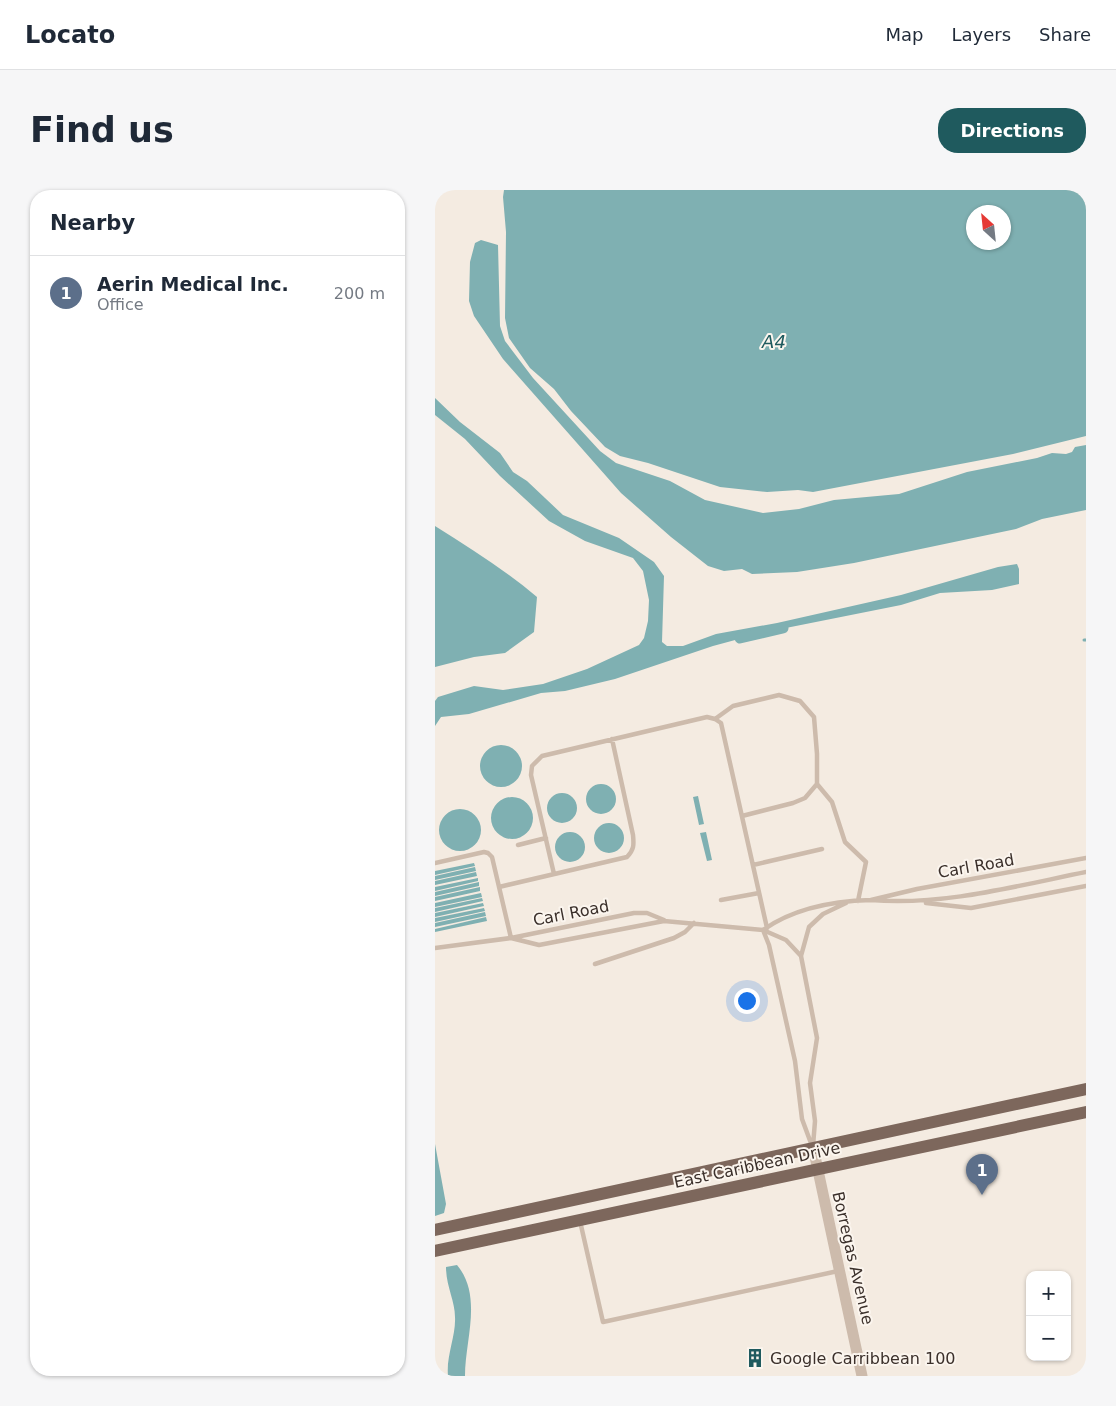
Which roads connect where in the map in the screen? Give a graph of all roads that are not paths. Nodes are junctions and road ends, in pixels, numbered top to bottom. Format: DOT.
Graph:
graph roads {
  1 [pos="715,719"];
  2 [pos="612,740"];
  3 [pos="817,784"];
  4 [pos="742,816"];
  5 [pos="546,838"];
  6 [pos="518,845"];
  7 [pos="822,849"];
  8 [pos="1086,858"];
  9 [pos="435,863"];
  10 [pos="753,865"];
  11 [pos="1086,872"];
  12 [pos="554,874"];
  13 [pos="1086,886"];
  14 [pos="499,887"];
  15 [pos="759,893"];
  16 [pos="721,900"];
  17 [pos="871,900"];
  18 [pos="849,901"];
  19 [pos="857,901"];
  20 [pos="917,901"];
  21 [pos="665,921"];
  22 [pos="694,923"];
  23 [pos="765,929"];
  24 [pos="511,938"];
  25 [pos="435,948"];
  26 [pos="801,956"];
  27 [pos="595,964"];
  28 [pos="1086,1089"];
  29 [pos="1086,1112"];
  30 [pos="813,1147"];
  31 [pos="817,1168"];
  32 [pos="580,1220"];
  33 [pos="435,1230"];
  34 [pos="435,1251"];
  35 [pos="839,1270"];
  36 [pos="862,1376"];
  1 -- 2 [label="lane"];
  1 -- 3 [label="lane"];
  1 -- 4 [label="lane, Borregas Avenue"];
  2 -- 5 [label="lane"];
  2 -- 12 [label="lane"];
  3 -- 4 [label="lane"];
  3 -- 19 [label="lane"];
  4 -- 10 [label="lane, Borregas Avenue"];
  5 -- 6 [label="lane"];
  5 -- 12 [label="lane"];
  7 -- 10 [label="lane"];
  8 -- 17 [label="lane, Carl Road"];
  9 -- 14 [label="lane"];
  10 -- 15 [label="lane, Borregas Avenue"];
  11 -- 20 [label="lane, Carl Road"];
  12 -- 14 [label="lane"];
  13 -- 20 [label="lane, Carl Road"];
  14 -- 24 [label="lane"];
  15 -- 16 [label="lane"];
  15 -- 23 [label="lane, Borregas Avenue"];
  17 -- 19 [label="lane, Carl Road"];
  17 -- 20 [label="lane, Carl Road"];
  18 -- 19 [label="lane, Carl Road"];
  18 -- 23 [label="lane, Carl Road"];
  18 -- 26 [label="lane, Borregas Avenue"];
  21 -- 22 [label="lane, Carl Road"];
  21 -- 24 [label="lane, Carl Road"];
  21 -- 24 [label="lane, Carl Road"];
  22 -- 23 [label="lane, Carl Road"];
  22 -- 27 [label="lane"];
  23 -- 26 [label="lane"];
  23 -- 30 [label="lane, Borregas Avenue"];
  24 -- 25 [label="lane, Carl Road"];
  26 -- 30 [label="lane, Borregas Avenue"];
  28 -- 30 [label="main road, East Caribbean Drive"];
  29 -- 31 [label="main road, East Caribbean Drive"];
  30 -- 31 [label="street, Borregas Avenue"];
  30 -- 33 [label="main road, East Caribbean Drive"];
  31 -- 32 [label="main road, East Caribbean Drive"];
  31 -- 35 [label="street, Borregas Avenue"];
  32 -- 34 [label="main road, East Caribbean Drive"];
  32 -- 35 [label="lane"];
  35 -- 36 [label="street, Borregas Avenue"];
}
